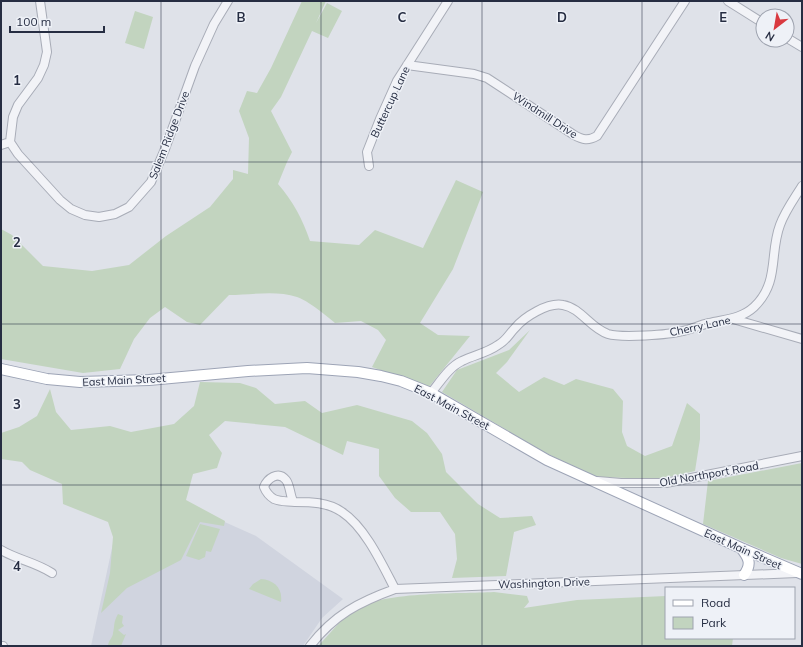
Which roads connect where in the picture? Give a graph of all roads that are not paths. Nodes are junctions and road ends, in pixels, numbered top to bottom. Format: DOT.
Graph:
graph roads {
  1 [pos="40,1"];
  2 [pos="228,1"];
  3 [pos="448,1"];
  4 [pos="685,1"];
  5 [pos="728,1"];
  6 [pos="755,18"];
  7 [pos="407,65"];
  8 [pos="10,142"];
  9 [pos="1,145"];
  10 [pos="369,166"];
  11 [pos="802,186"];
  12 [pos="733,319"];
  13 [pos="802,339"];
  14 [pos="1,369"];
  15 [pos="431,393"];
  16 [pos="802,456"];
  17 [pos="592,481"];
  18 [pos="293,502"];
  19 [pos="741,548"];
  20 [pos="1,550"];
  21 [pos="52,573"];
  22 [pos="800,574"];
  23 [pos="744,575"];
  24 [pos="394,589"];
  25 [pos="310,646"];
  1 -- 8 [label="street"];
  2 -- 8 [label="street, Salem Ridge Drive"];
  3 -- 7 [label="street, Buttercup Lane"];
  4 -- 7 [label="street, Windmill Drive"];
  5 -- 6 [label="street"];
  7 -- 10 [label="street, Buttercup Lane"];
  8 -- 9 [label="street"];
  11 -- 12 [label="street, Cherry Lane"];
  12 -- 13 [label="street"];
  12 -- 15 [label="street, Cherry Lane"];
  14 -- 15 [label="main road, East Main Street"];
  15 -- 17 [label="main road, East Main Street"];
  16 -- 17 [label="street, Old Northport Road"];
  17 -- 19 [label="main road, East Main Street"];
  18 -- 24 [label="street"];
  19 -- 22 [label="main road, East Main Street"];
  19 -- 23 [label="main road"];
  20 -- 21 [label="street"];
  22 -- 23 [label="street, Washington Drive"];
  23 -- 24 [label="street, Washington Drive"];
  24 -- 25 [label="street, Washington Drive"];
}
